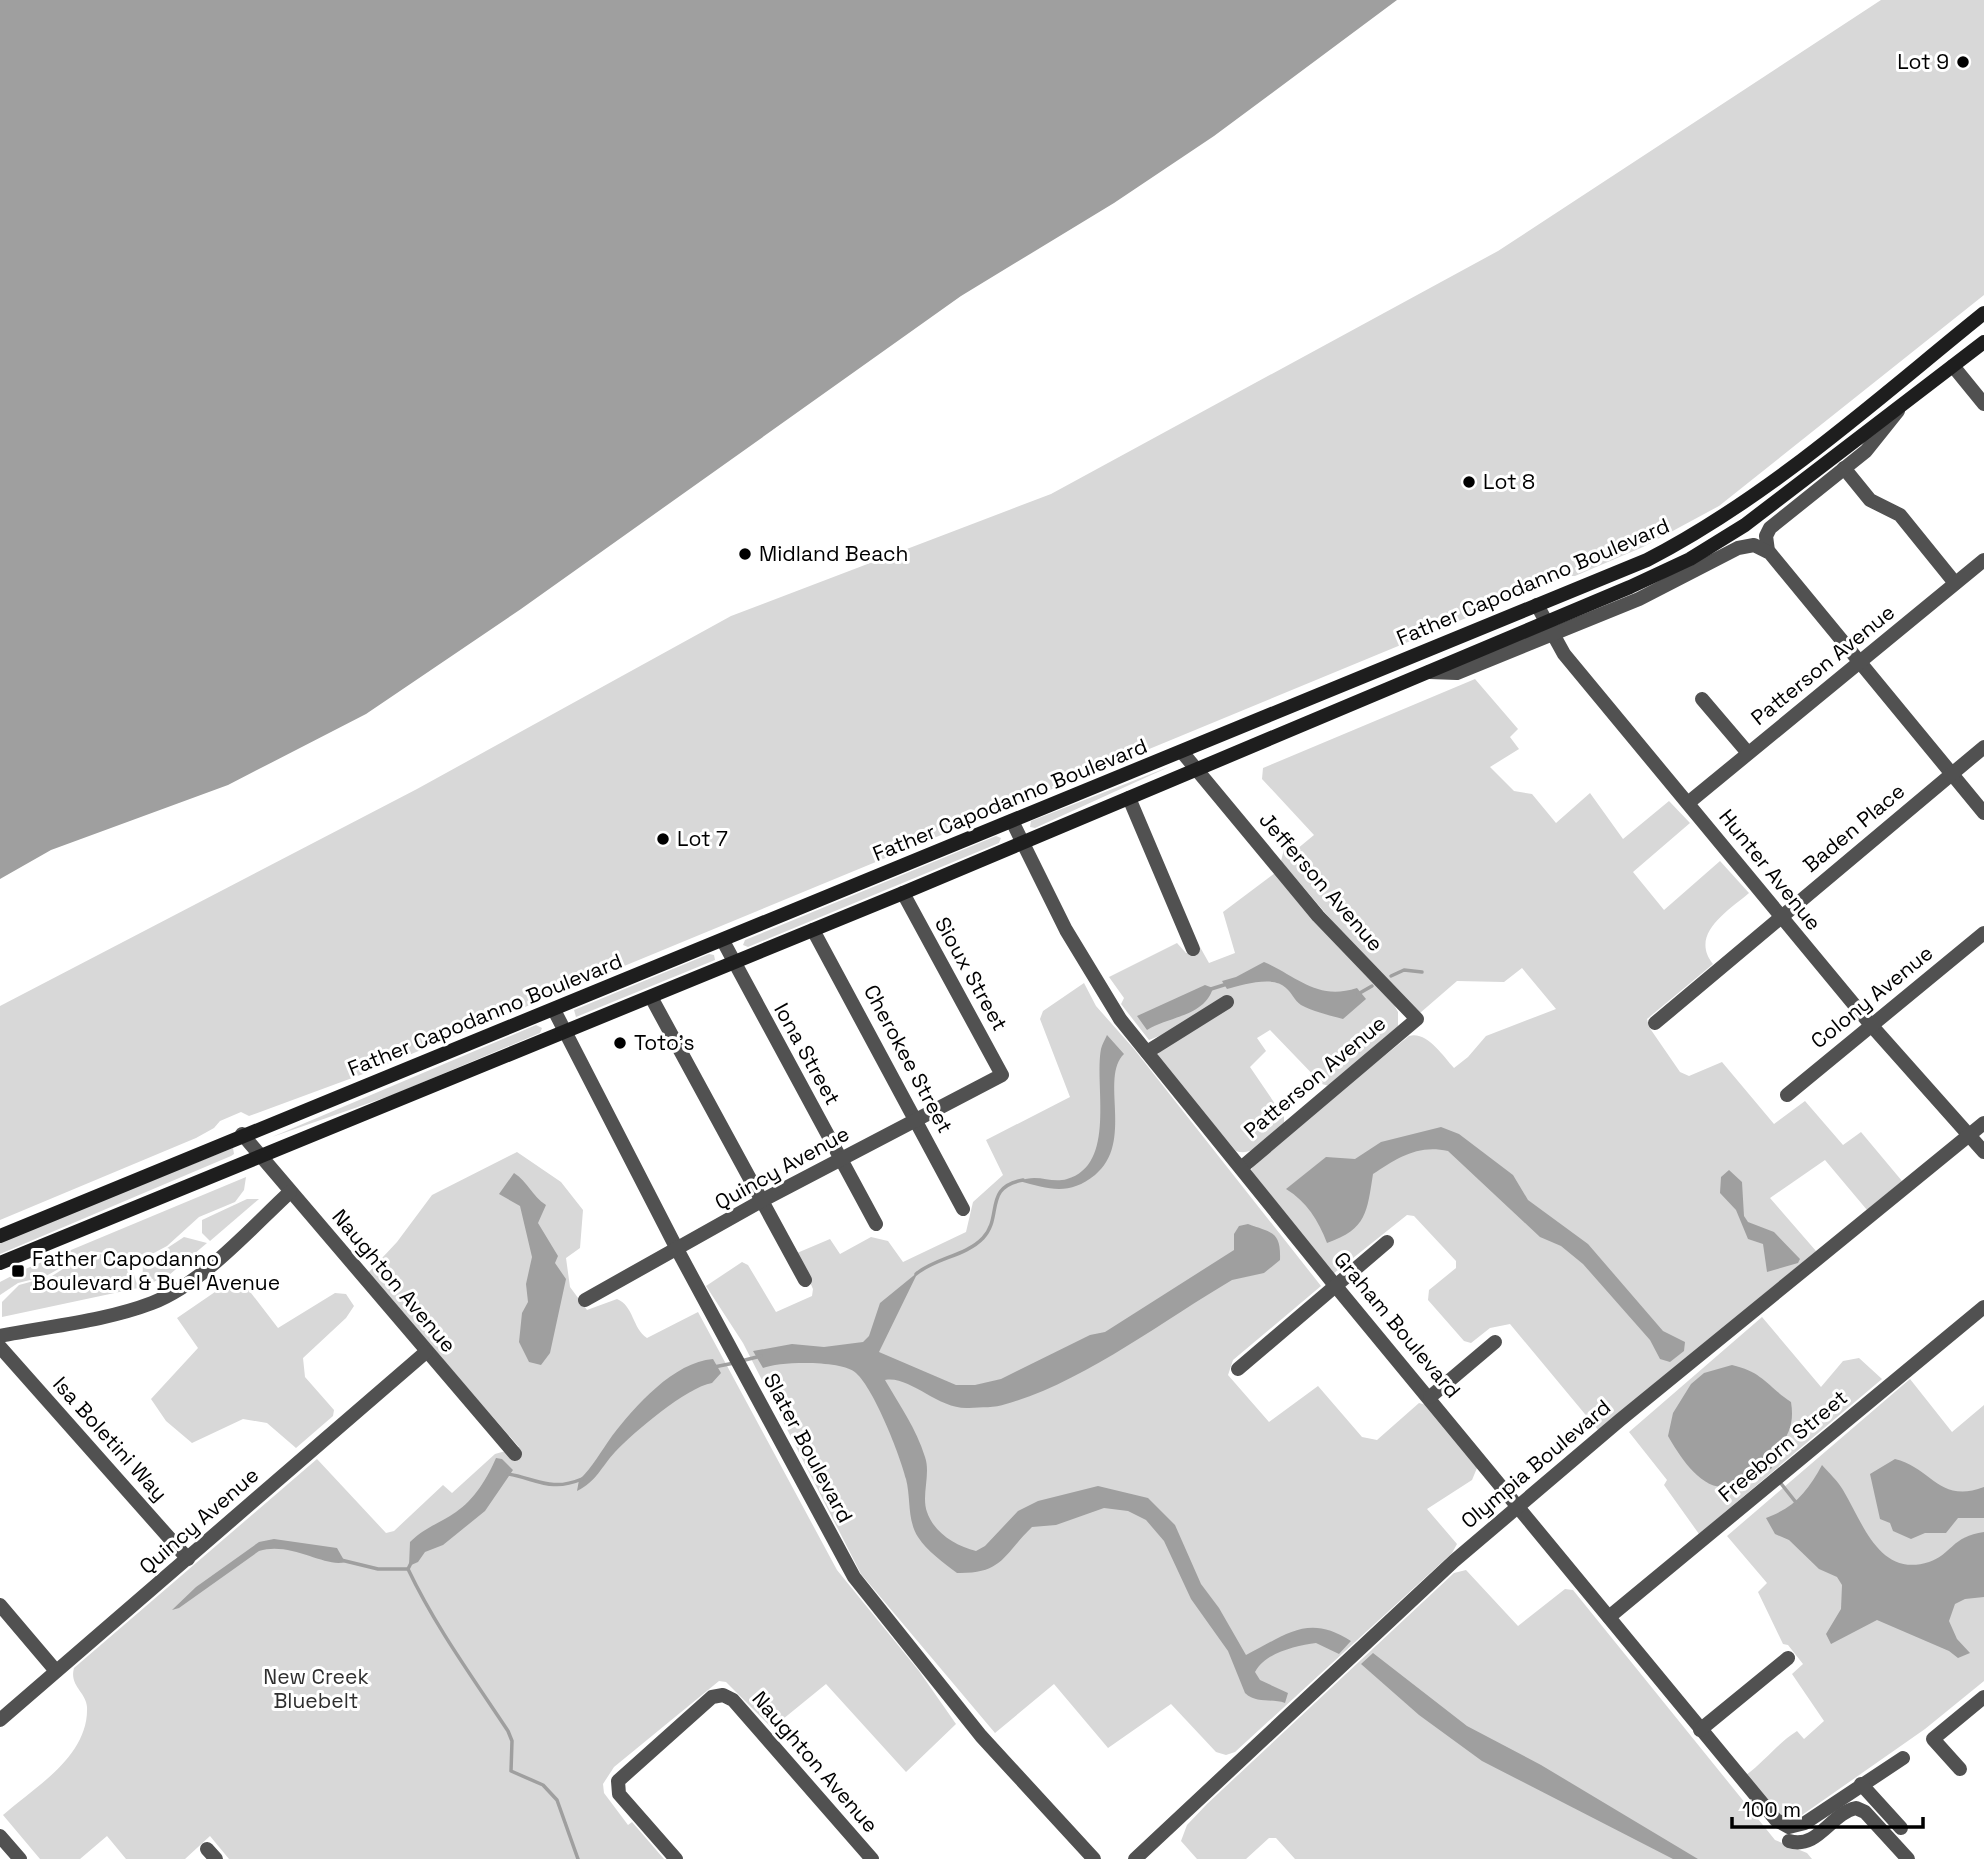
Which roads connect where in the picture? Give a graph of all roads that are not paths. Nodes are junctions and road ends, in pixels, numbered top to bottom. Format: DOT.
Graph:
graph roads {
  1 [pos="1984,313"];
  2 [pos="1984,342"];
  3 [pos="1953,366"];
  4 [pos="1907,401"];
  5 [pos="1984,404"];
  6 [pos="1844,468"];
  7 [pos="1768,551"];
  8 [pos="1984,559"];
  9 [pos="1955,583"];
  10 [pos="1537,605"];
  11 [pos="1548,629"];
  12 [pos="1861,662"];
  13 [pos="1702,699"];
  14 [pos="1202,744"];
  15 [pos="1984,747"];
  16 [pos="1182,752"];
  17 [pos="1748,753"];
  18 [pos="1198,770"];
  19 [pos="1951,774"];
  20 [pos="1129,798"];
  21 [pos="1688,803"];
  22 [pos="1984,813"];
  23 [pos="1012,821"];
  24 [pos="1022,843"];
  25 [pos="903,893"];
  26 [pos="1780,916"];
  27 [pos="813,930"];
  28 [pos="1984,933"];
  29 [pos="723,941"];
  30 [pos="1193,948"];
  31 [pos="733,962"];
  32 [pos="651,997"];
  33 [pos="1227,1002"];
  34 [pos="554,1010"];
  35 [pos="1417,1018"];
  36 [pos="1655,1023"];
  37 [pos="1871,1025"];
  38 [pos="565,1032"];
  39 [pos="1147,1052"];
  40 [pos="1002,1075"];
  41 [pos="1787,1095"];
  42 [pos="916,1118"];
  43 [pos="1984,1123"];
  44 [pos="242,1134"];
  45 [pos="1969,1136"];
  46 [pos="1984,1153"];
  47 [pos="258,1155"];
  48 [pos="841,1159"];
  49 [pos="1241,1168"];
  50 [pos="290,1192"];
  51 [pos="763,1200"];
  52 [pos="964,1209"];
  53 [pos="876,1224"];
  54 [pos="0,1236"];
  55 [pos="1387,1241"];
  56 [pos="678,1251"];
  57 [pos="0,1263"];
  58 [pos="805,1280"];
  59 [pos="1334,1284"];
  60 [pos="585,1300"];
  61 [pos="1984,1307"];
  62 [pos="0,1336"];
  63 [pos="1495,1342"];
  64 [pos="0,1347"];
  65 [pos="426,1352"];
  66 [pos="1238,1369"];
  67 [pos="1430,1397"];
  68 [pos="515,1454"];
  69 [pos="1518,1506"];
  70 [pos="188,1559"];
  71 [pos="0,1605"];
  72 [pos="1609,1617"];
  73 [pos="1788,1658"];
  74 [pos="56,1671"];
  75 [pos="1984,1697"];
  76 [pos="0,1720"];
  77 [pos="1700,1730"];
  78 [pos="1903,1758"];
  79 [pos="1960,1769"];
  80 [pos="1861,1784"];
  81 [pos="1901,1828"];
  82 [pos="1789,1834"];
  83 [pos="0,1836"];
  84 [pos="20,1859"];
  85 [pos="676,1859"];
  86 [pos="872,1859"];
  87 [pos="1094,1859"];
  88 [pos="1135,1859"];
  89 [pos="1908,1859"];
  1 -- 10 [label="main road, Father Capodanno Boulevard"];
  2 -- 3 [label="main road, Father Capodanno Boulevard"];
  3 -- 4 [label="main road, Father Capodanno Boulevard"];
  3 -- 5 [label="street"];
  4 -- 6 [label="street, Father Capodanno Boulevard"];
  4 -- 11 [label="main road, Father Capodanno Boulevard"];
  6 -- 7 [label="street, Father Capodanno Boulevard"];
  6 -- 9 [label="street"];
  7 -- 11 [label="street, Father Capodanno Boulevard"];
  7 -- 12 [label="street"];
  8 -- 9 [label="street, Patterson Avenue"];
  9 -- 12 [label="street, Patterson Avenue"];
  10 -- 11 [label="street, Hunter Avenue"];
  10 -- 14 [label="main road, Father Capodanno Boulevard"];
  11 -- 18 [label="main road, Father Capodanno Boulevard"];
  11 -- 21 [label="street, Hunter Avenue"];
  12 -- 17 [label="street, Patterson Avenue"];
  12 -- 19 [label="street"];
  13 -- 17 [label="street"];
  14 -- 16 [label="main road, Father Capodanno Boulevard"];
  14 -- 18 [label="street"];
  15 -- 19 [label="street, Baden Place"];
  16 -- 18 [label="street, Jefferson Avenue"];
  16 -- 23 [label="main road, Father Capodanno Boulevard"];
  17 -- 21 [label="street, Patterson Avenue"];
  18 -- 20 [label="main road, Father Capodanno Boulevard"];
  18 -- 35 [label="street, Jefferson Avenue"];
  19 -- 22 [label="street"];
  19 -- 26 [label="street, Baden Place"];
  20 -- 24 [label="main road, Father Capodanno Boulevard"];
  20 -- 30 [label="street"];
  21 -- 26 [label="street, Hunter Avenue"];
  23 -- 24 [label="street, Graham Boulevard"];
  23 -- 29 [label="main road, Father Capodanno Boulevard"];
  24 -- 25 [label="main road, Father Capodanno Boulevard"];
  24 -- 39 [label="street, Graham Boulevard"];
  25 -- 27 [label="main road, Father Capodanno Boulevard"];
  25 -- 40 [label="street, Sioux Street"];
  26 -- 36 [label="street, Baden Place"];
  26 -- 37 [label="street, Hunter Avenue"];
  27 -- 31 [label="main road, Father Capodanno Boulevard"];
  27 -- 42 [label="street, Cherokee Street"];
  28 -- 37 [label="street, Colony Avenue"];
  29 -- 31 [label="street, Iona Street"];
  29 -- 34 [label="main road, Father Capodanno Boulevard"];
  31 -- 32 [label="main road, Father Capodanno Boulevard"];
  31 -- 48 [label="street, Iona Street"];
  32 -- 38 [label="main road, Father Capodanno Boulevard"];
  32 -- 51 [label="street"];
  33 -- 39 [label="street"];
  34 -- 38 [label="street, Slater Boulevard"];
  34 -- 44 [label="main road, Father Capodanno Boulevard"];
  35 -- 49 [label="street, Patterson Avenue"];
  37 -- 41 [label="street, Colony Avenue"];
  37 -- 45 [label="street, Hunter Avenue"];
  38 -- 47 [label="main road, Father Capodanno Boulevard"];
  38 -- 56 [label="street, Slater Boulevard"];
  39 -- 49 [label="street, Graham Boulevard"];
  40 -- 42 [label="street, Quincy Avenue"];
  42 -- 48 [label="street, Quincy Avenue"];
  42 -- 52 [label="street, Cherokee Street"];
  43 -- 45 [label="street, Olympia Boulevard"];
  44 -- 47 [label="street, Naughton Avenue"];
  44 -- 54 [label="main road, Father Capodanno Boulevard"];
  45 -- 46 [label="street, Hunter Avenue"];
  45 -- 69 [label="street, Olympia Boulevard"];
  47 -- 50 [label="street, Naughton Avenue"];
  47 -- 57 [label="main road, Father Capodanno Boulevard"];
  48 -- 51 [label="street, Quincy Avenue"];
  48 -- 53 [label="street, Iona Street"];
  49 -- 59 [label="street, Graham Boulevard"];
  50 -- 62 [label="street"];
  50 -- 65 [label="street, Naughton Avenue"];
  51 -- 56 [label="street, Quincy Avenue"];
  51 -- 58 [label="street"];
  55 -- 59 [label="street"];
  56 -- 60 [label="street, Quincy Avenue"];
  56 -- 87 [label="street, Slater Boulevard"];
  59 -- 66 [label="street"];
  59 -- 67 [label="street, Graham Boulevard"];
  61 -- 72 [label="street, Freeborn Street"];
  63 -- 67 [label="street"];
  64 -- 70 [label="street, Isa Boletini Way"];
  65 -- 68 [label="street, Naughton Avenue"];
  65 -- 70 [label="street, Quincy Avenue"];
  67 -- 69 [label="street, Graham Boulevard"];
  69 -- 72 [label="street, Graham Boulevard"];
  69 -- 88 [label="street, Olympia Boulevard"];
  70 -- 74 [label="street, Quincy Avenue"];
  71 -- 74 [label="street"];
  72 -- 77 [label="street, Graham Boulevard"];
  73 -- 77 [label="street"];
  74 -- 76 [label="street, Quincy Avenue"];
  75 -- 79 [label="street"];
  77 -- 82 [label="street, Graham Boulevard"];
  78 -- 80 [label="street"];
  80 -- 81 [label="street"];
  80 -- 82 [label="street"];
  82 -- 89 [label="street"];
  83 -- 84 [label="street"];
  85 -- 86 [label="street, Naughton Avenue"];
}
